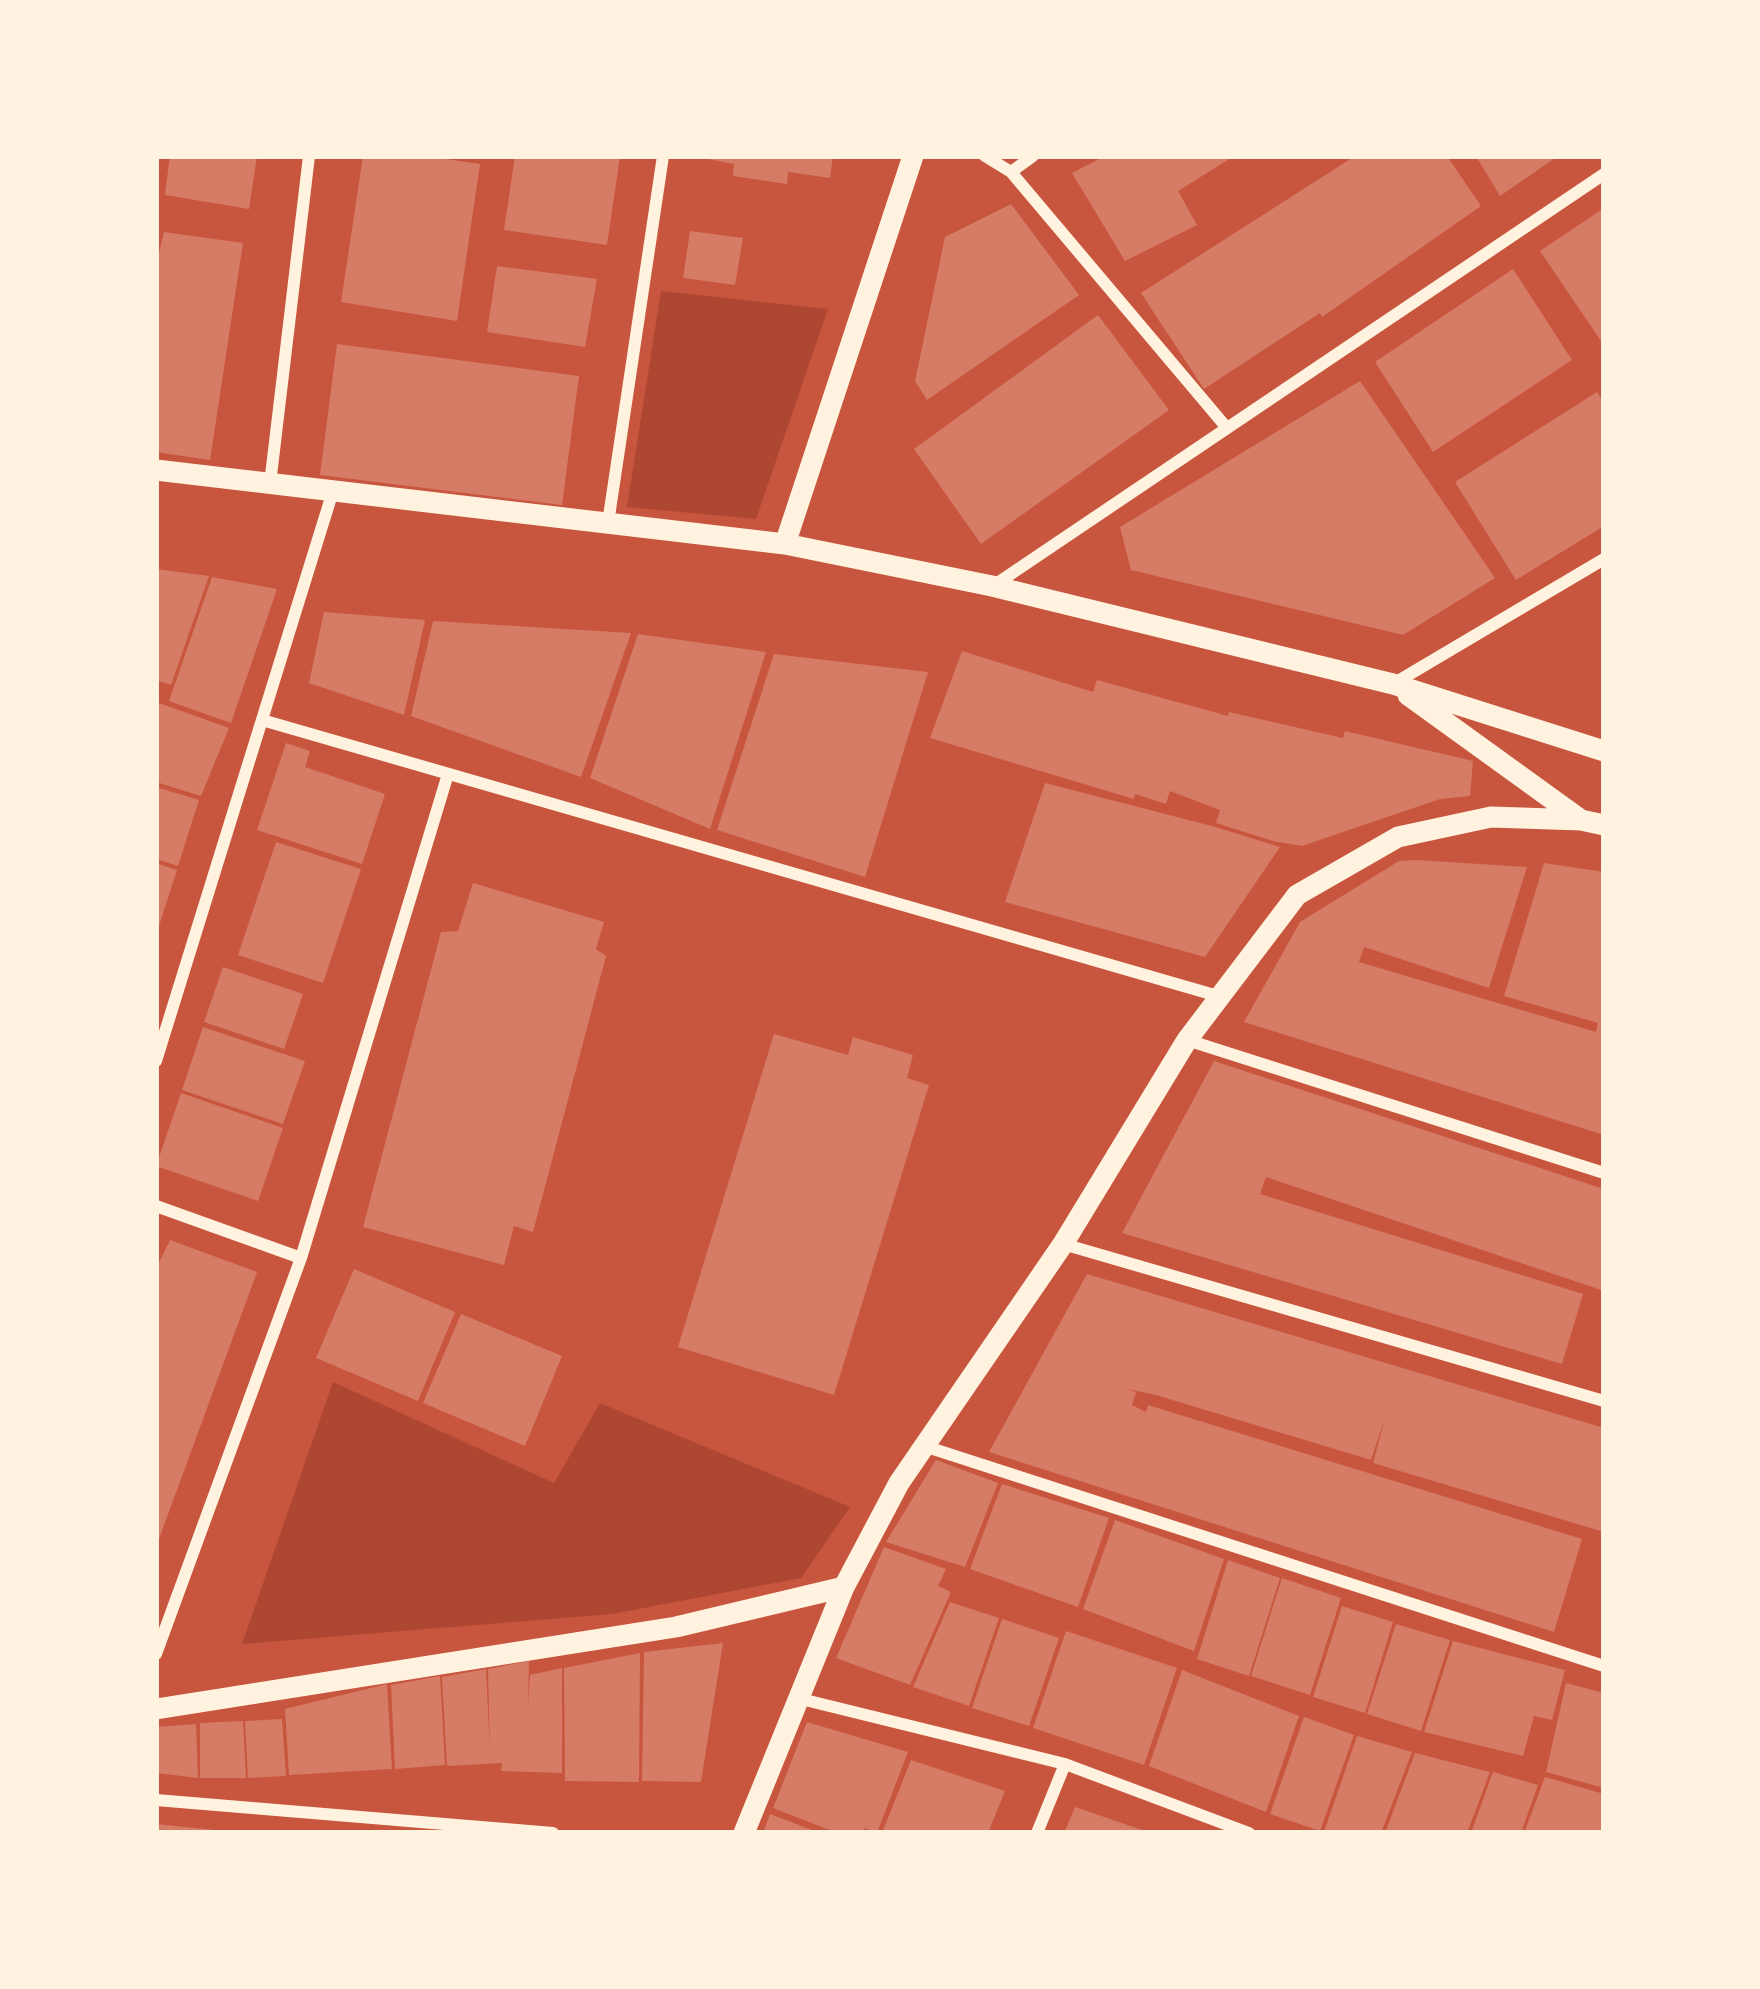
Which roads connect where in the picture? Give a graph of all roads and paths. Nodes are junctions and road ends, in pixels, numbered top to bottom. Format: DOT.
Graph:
graph roads {
  1 [pos="309,156"];
  2 [pos="663,156"];
  3 [pos="913,156"];
  4 [pos="985,156"];
  5 [pos="1033,156"];
  6 [pos="1011,172"];
  7 [pos="1604,174"];
  8 [pos="1227,428"];
  9 [pos="156,470"];
  10 [pos="270,484"];
  11 [pos="333,491"];
  12 [pos="608,524"];
  13 [pos="785,544"];
  14 [pos="1604,560"];
  15 [pos="992,586"];
  16 [pos="1393,684"];
  17 [pos="262,720"];
  18 [pos="1604,751"];
  19 [pos="448,774"];
  20 [pos="1593,823"];
  21 [pos="1217,996"];
  22 [pos="1187,1040"];
  23 [pos="156,1061"];
  24 [pos="1604,1173"];
  25 [pos="156,1206"];
  26 [pos="1063,1244"];
  27 [pos="301,1258"];
  28 [pos="1604,1401"];
  29 [pos="924,1446"];
  30 [pos="844,1587"];
  31 [pos="156,1654"];
  32 [pos="1604,1666"];
  33 [pos="796,1698"];
  34 [pos="156,1708"];
  35 [pos="1065,1764"];
  36 [pos="156,1800"];
  37 [pos="553,1833"];
  38 [pos="744,1833"];
  39 [pos="1037,1833"];
  40 [pos="1250,1833"];
  1 -- 10 [label="street"];
  2 -- 12 [label="street"];
  3 -- 13 [label="street"];
  4 -- 6 [label="street"];
  5 -- 6 [label="street"];
  6 -- 8 [label="street"];
  7 -- 8 [label="street"];
  8 -- 15 [label="street"];
  9 -- 10 [label="street"];
  10 -- 11 [label="street"];
  11 -- 12 [label="street"];
  11 -- 17 [label="street"];
  12 -- 13 [label="street"];
  13 -- 15 [label="street"];
  14 -- 16 [label="street"];
  15 -- 16 [label="street"];
  16 -- 18 [label="street"];
  16 -- 20 [label="street"];
  17 -- 19 [label="street"];
  17 -- 23 [label="street"];
  19 -- 21 [label="street"];
  19 -- 27 [label="street"];
  20 -- 21 [label="street"];
  21 -- 22 [label="street"];
  22 -- 24 [label="street"];
  22 -- 26 [label="street"];
  25 -- 27 [label="street"];
  26 -- 28 [label="street"];
  26 -- 29 [label="street"];
  27 -- 31 [label="street"];
  29 -- 30 [label="street"];
  29 -- 32 [label="street"];
  30 -- 33 [label="street"];
  30 -- 34 [label="street"];
  33 -- 35 [label="street"];
  33 -- 38 [label="street"];
  35 -- 39 [label="street"];
  35 -- 40 [label="street"];
  36 -- 37 [label="street"];
}
